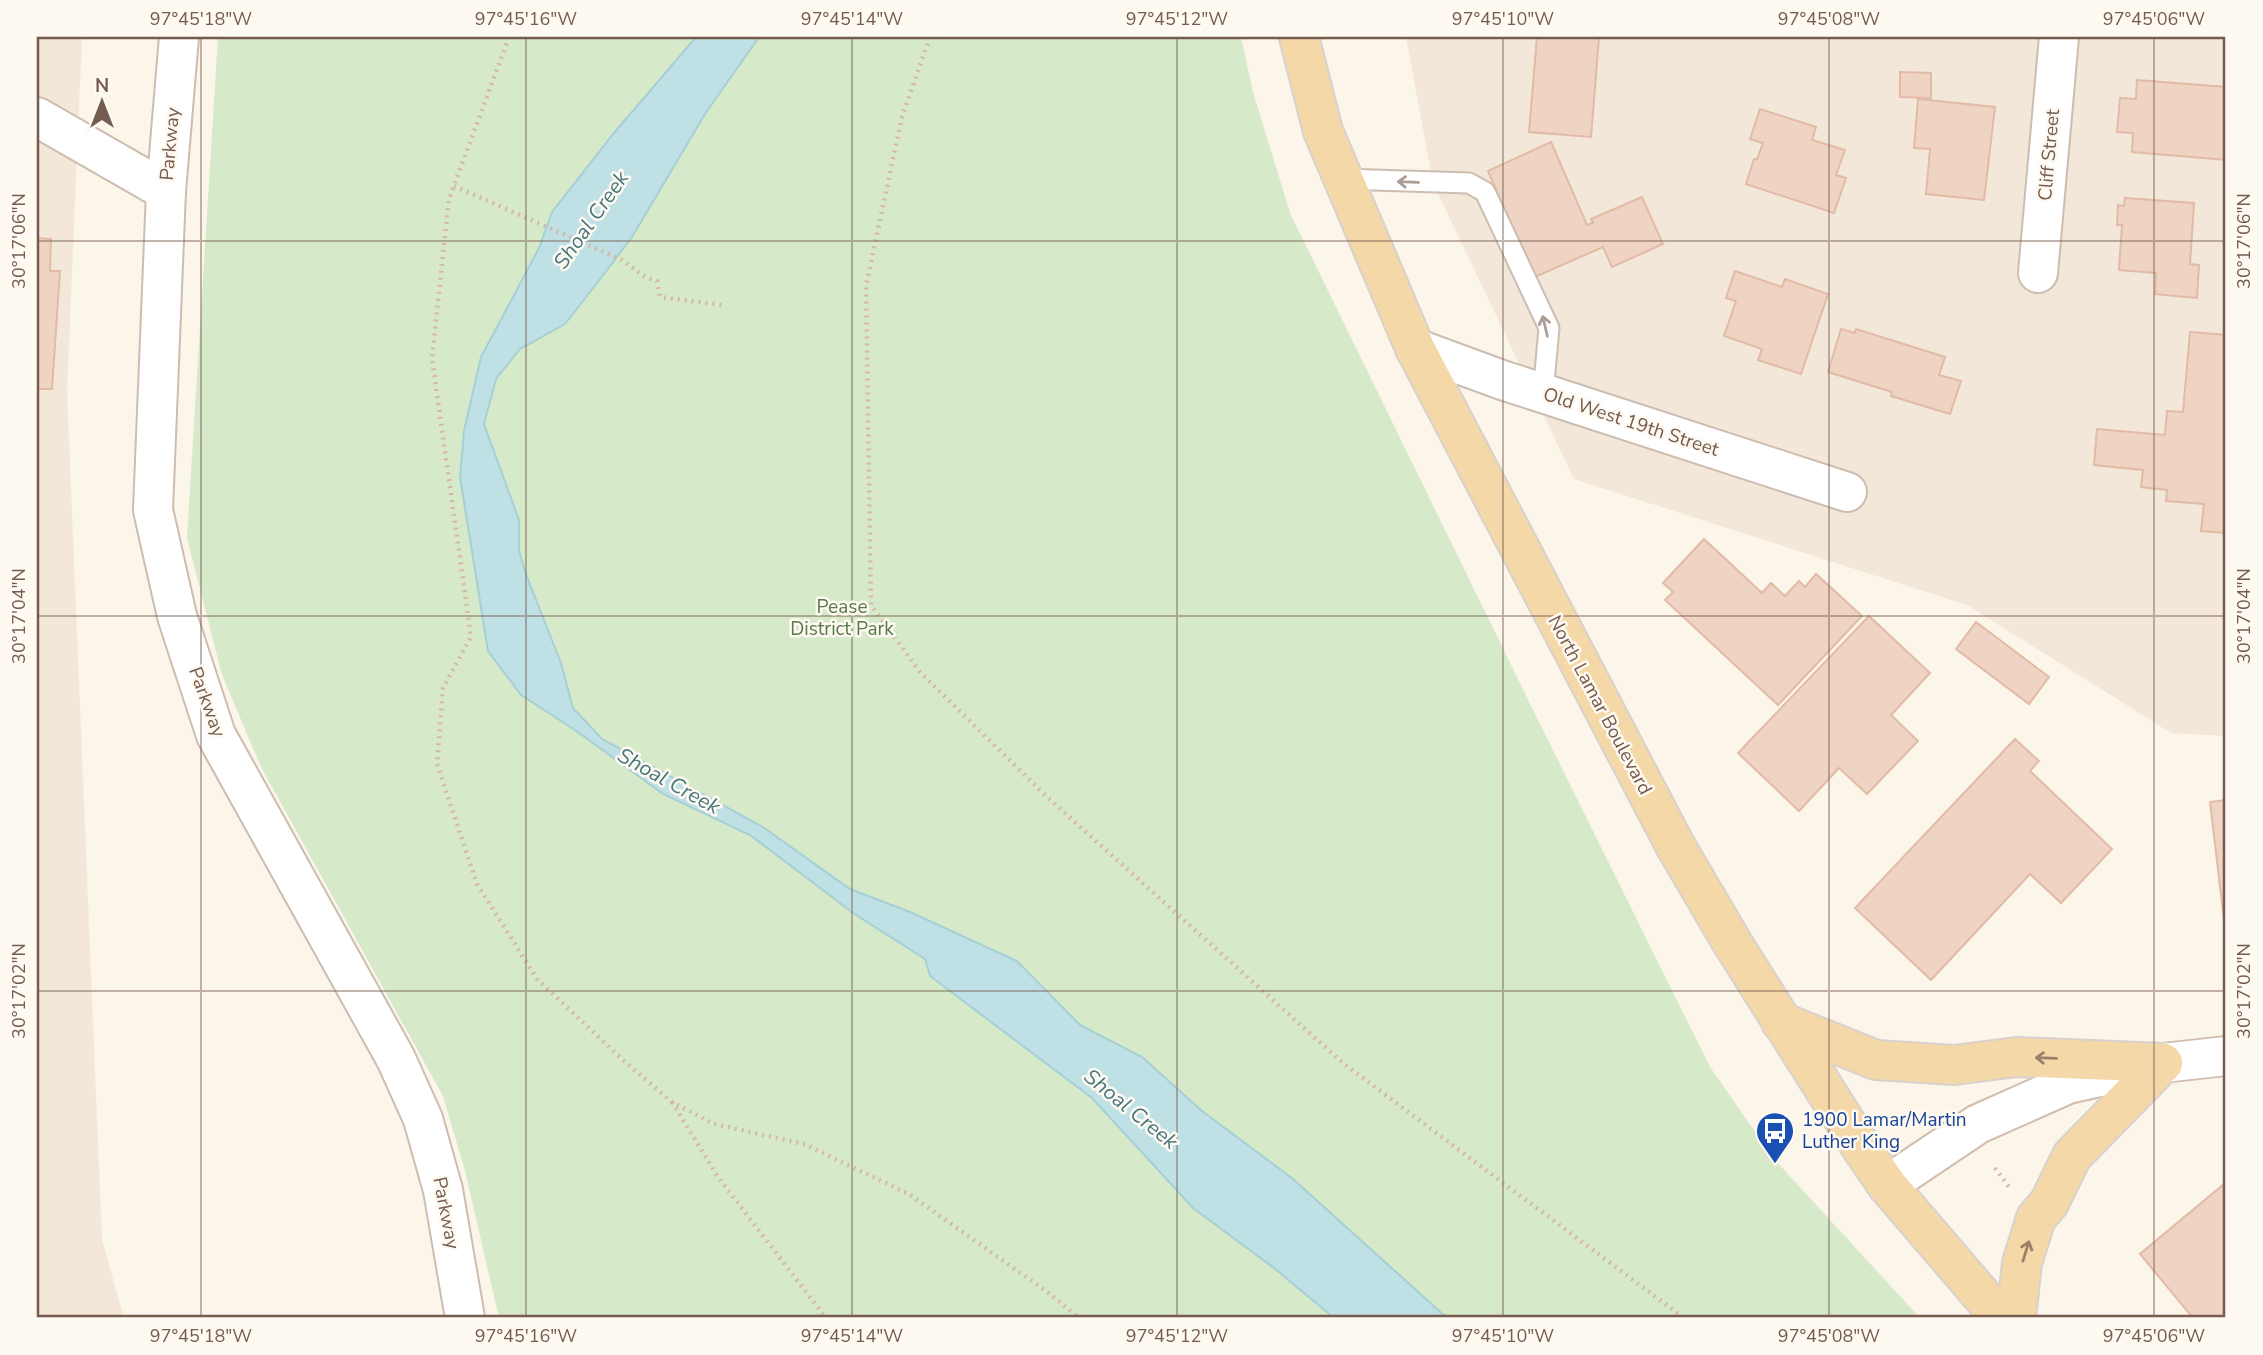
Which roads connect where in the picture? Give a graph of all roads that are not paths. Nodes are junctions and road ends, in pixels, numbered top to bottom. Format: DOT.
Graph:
graph roads {
  1 [pos="179,37"];
  2 [pos="1299,37"];
  3 [pos="2059,37"];
  4 [pos="37,117"];
  5 [pos="1342,179"];
  6 [pos="166,191"];
  7 [pos="2038,273"];
  8 [pos="1415,348"];
  9 [pos="1543,394"];
  10 [pos="1847,492"];
  11 [pos="1781,1022"];
  12 [pos="2226,1056"];
  13 [pos="2163,1063"];
  14 [pos="1887,1185"];
  15 [pos="465,1318"];
  16 [pos="2001,1318"];
  17 [pos="2016,1318"];
  1 -- 6 [label="street, Parkway"];
  2 -- 5 [label="main road, North Lamar Boulevard"];
  3 -- 7 [label="street, Cliff Street"];
  4 -- 6 [label="street"];
  5 -- 8 [label="main road, North Lamar Boulevard"];
  9 -- 5 [label="lane, one-way"];
  6 -- 15 [label="street, Parkway"];
  8 -- 9 [label="street, Old West 19th Street"];
  8 -- 11 [label="main road, North Lamar Boulevard"];
  9 -- 10 [label="street, Old West 19th Street"];
  13 -- 11 [label="main road, one-way"];
  11 -- 14 [label="main road, North Lamar Boulevard"];
  12 -- 13 [label="street"];
  13 -- 14 [label="street"];
  17 -- 13 [label="main road, one-way"];
  14 -- 16 [label="main road, North Lamar Boulevard"];
}
